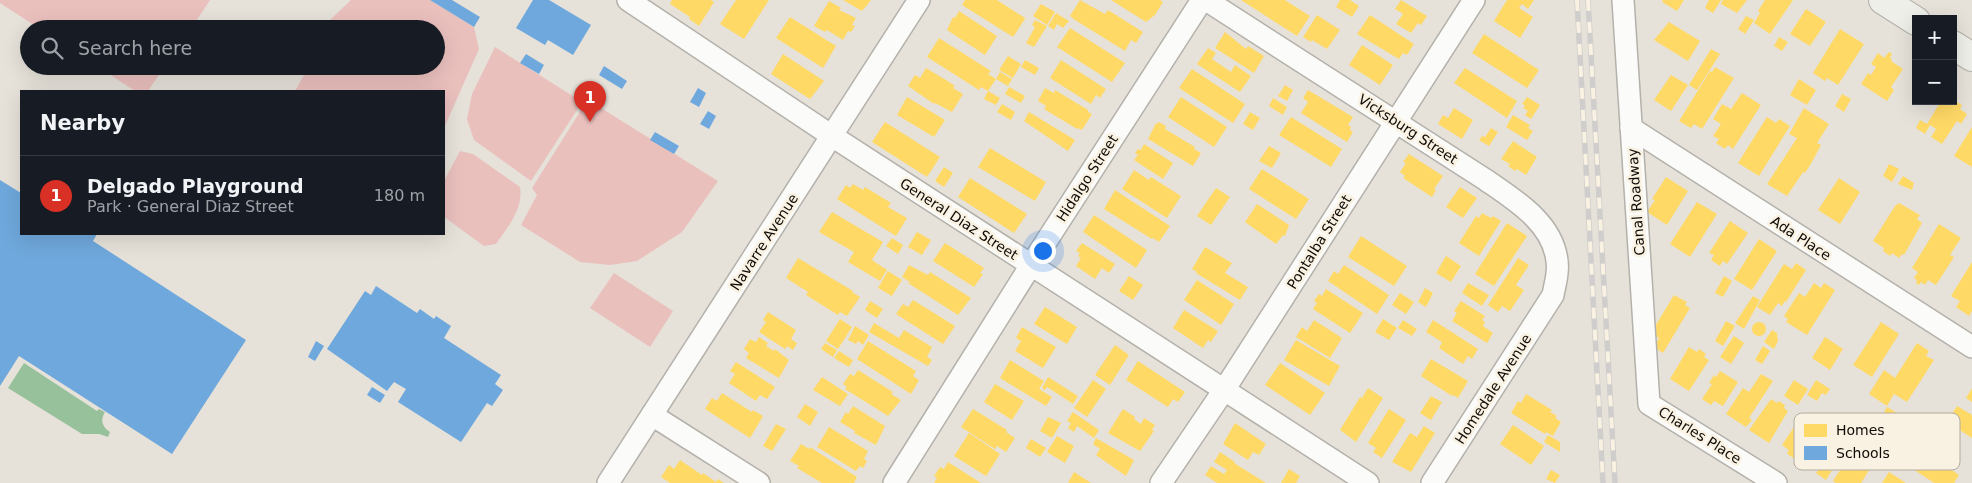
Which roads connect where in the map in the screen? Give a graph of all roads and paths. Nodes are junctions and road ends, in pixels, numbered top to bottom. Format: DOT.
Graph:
graph roads {
  1 [pos="919,0"];
  2 [pos="1202,0"];
  3 [pos="1206,0"];
  4 [pos="1474,0"];
  5 [pos="1623,0"];
  6 [pos="632,1"];
  7 [pos="1889,2"];
  8 [pos="1912,18"];
  9 [pos="1957,48"];
  10 [pos="1972,57"];
  11 [pos="1395,121"];
  12 [pos="1631,128"];
  13 [pos="832,136"];
  14 [pos="1031,265"];
  15 [pos="1553,295"];
  16 [pos="1972,347"];
  17 [pos="1224,390"];
  18 [pos="1649,404"];
  19 [pos="652,415"];
  20 [pos="608,483"];
  21 [pos="759,483"];
  22 [pos="894,483"];
  23 [pos="1161,483"];
  24 [pos="1368,483"];
  25 [pos="1432,483"];
  26 [pos="1776,483"];
  1 -- 13 [label="street, Navarre Avenue"];
  2 -- 14 [label="street, Hidalgo Street"];
  3 -- 11 [label="street, Vicksburg Street"];
  4 -- 11 [label="street, Pontalba Street"];
  5 -- 12 [label="street, Canal Roadway"];
  6 -- 13 [label="street, General Diaz Street"];
  7 -- 8 [label="main road"];
  9 -- 10 [label="main road"];
  11 -- 15 [label="street, Vicksburg Street"];
  11 -- 17 [label="street, Pontalba Street"];
  12 -- 16 [label="street, Ada Place"];
  12 -- 18 [label="street, Canal Roadway"];
  13 -- 14 [label="street, General Diaz Street"];
  13 -- 19 [label="street, Navarre Avenue"];
  14 -- 17 [label="street, General Diaz Street"];
  14 -- 22 [label="street, Hidalgo Street"];
  15 -- 25 [label="street, Homedale Avenue"];
  17 -- 23 [label="street, Pontalba Street"];
  17 -- 24 [label="street, General Diaz Street"];
  18 -- 26 [label="street, Charles Place"];
  19 -- 20 [label="street, Navarre Avenue"];
  19 -- 21 [label="street"];
}
